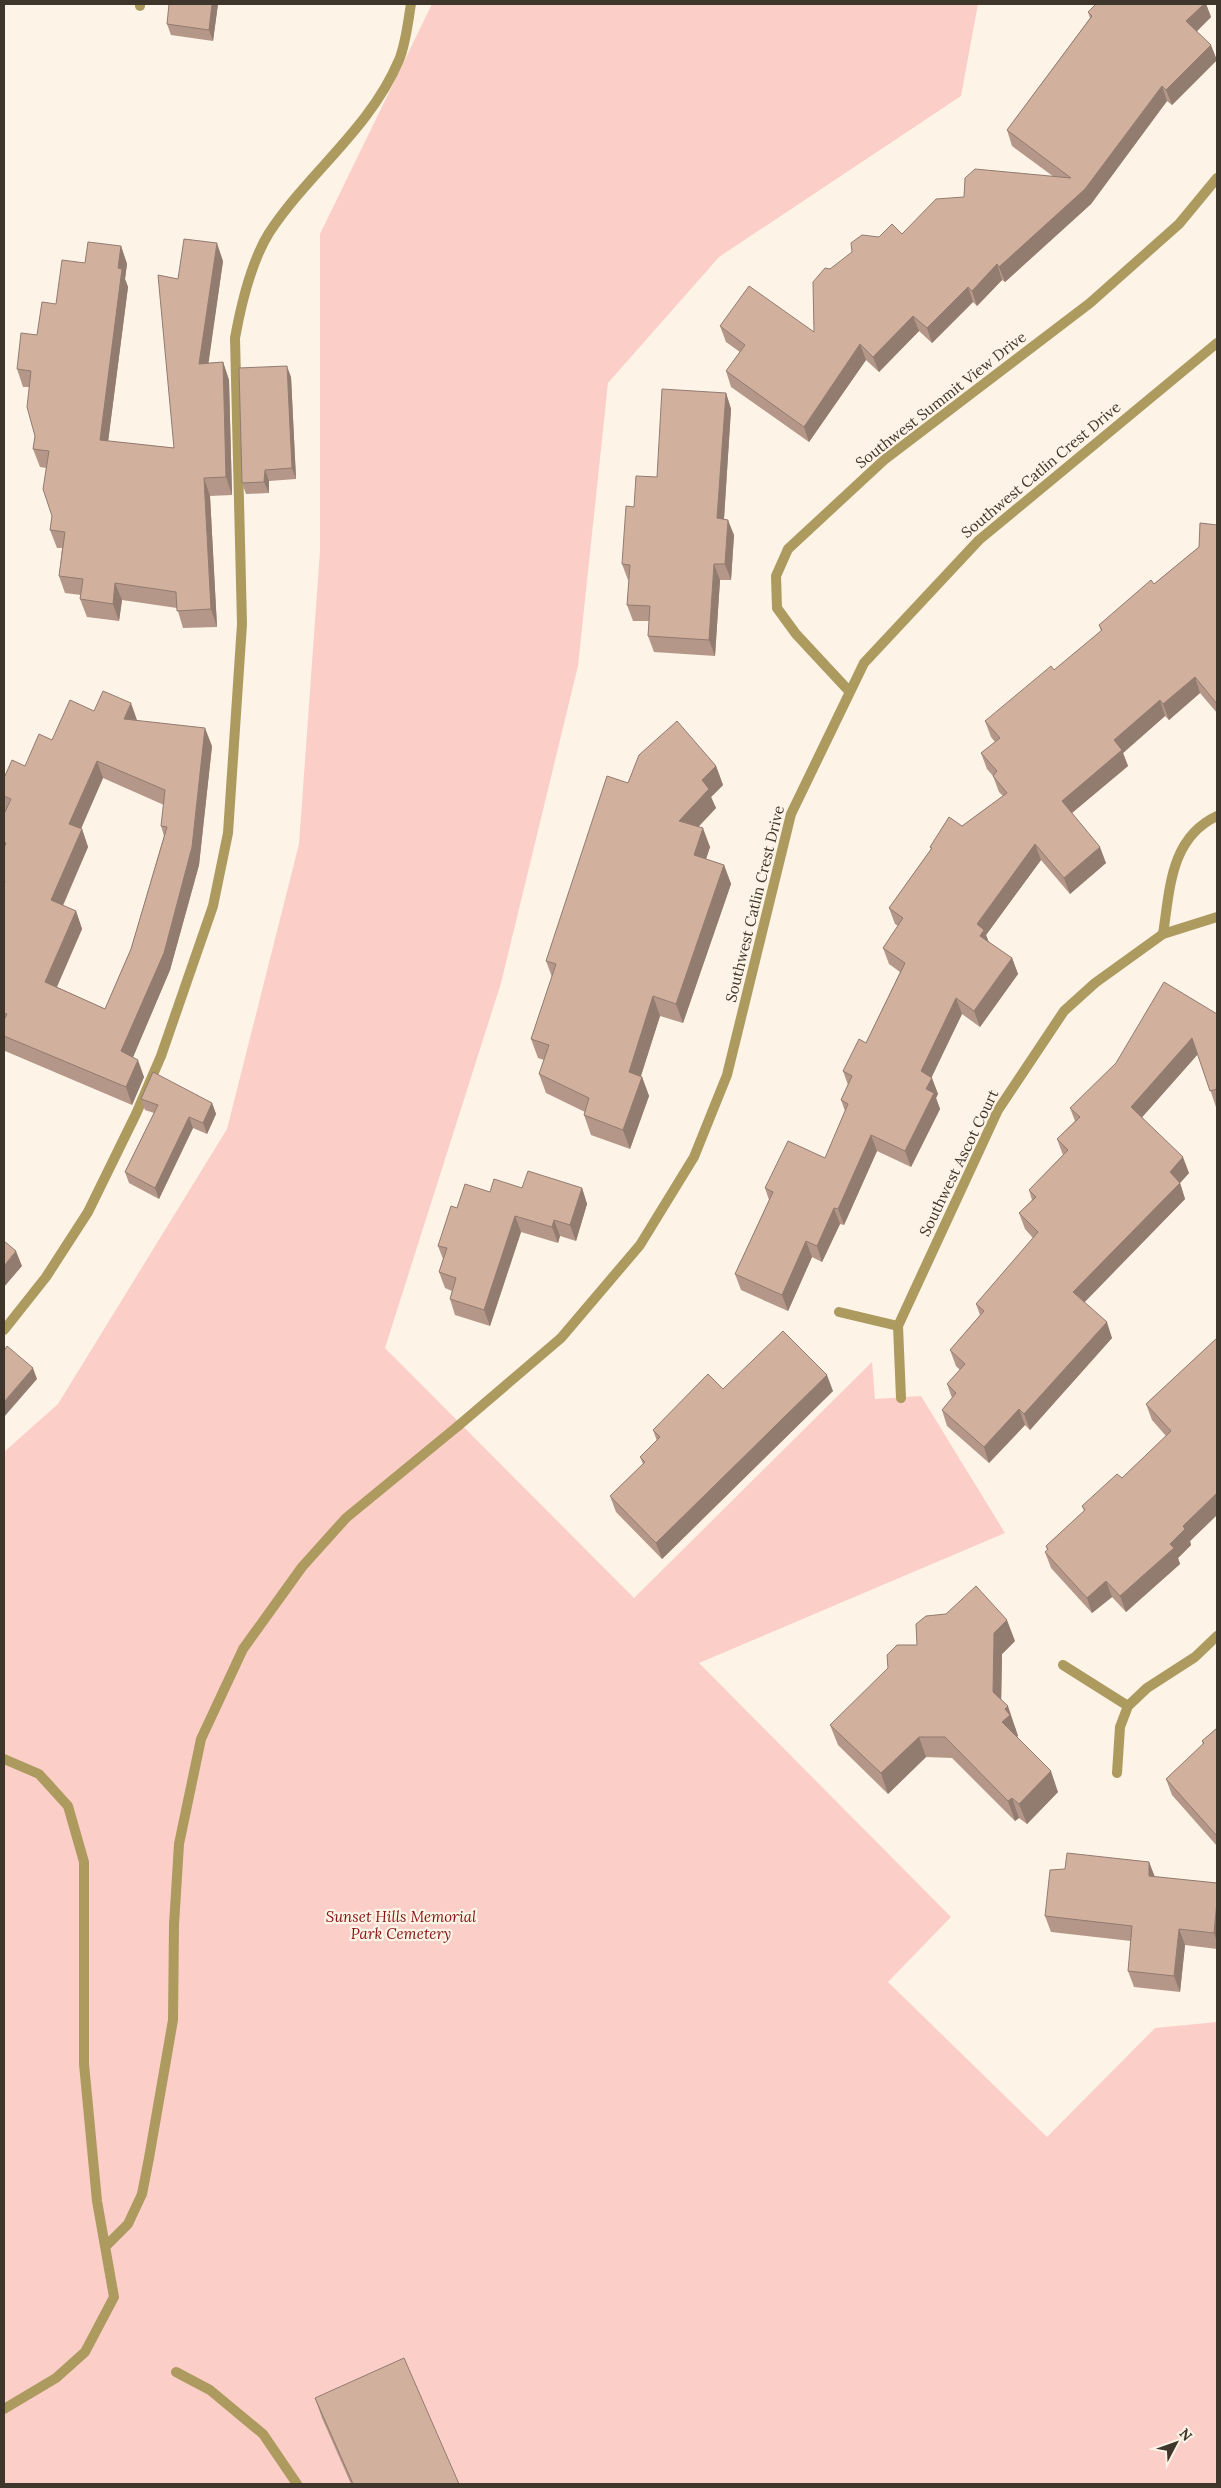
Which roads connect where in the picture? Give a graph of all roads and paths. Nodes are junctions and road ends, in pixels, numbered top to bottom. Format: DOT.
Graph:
graph roads {
  1 [pos="411,4"];
  2 [pos="1217,178"];
  3 [pos="1217,343"];
  4 [pos="849,692"];
  5 [pos="1217,816"];
  6 [pos="1217,917"];
  7 [pos="1163,934"];
  8 [pos="839,1312"];
  9 [pos="898,1326"];
  10 [pos="4,1330"];
  11 [pos="901,1398"];
  12 [pos="1217,1636"];
  13 [pos="1063,1665"];
  14 [pos="1128,1706"];
  15 [pos="4,1759"];
  16 [pos="1117,1773"];
  17 [pos="106,2246"];
  18 [pos="176,2372"];
  19 [pos="4,2409"];
  20 [pos="297,2484"];
  1 -- 10 [label="street"];
  2 -- 4 [label="street, Southwest Summit View Drive"];
  3 -- 4 [label="street, Southwest Catlin Crest Drive"];
  4 -- 17 [label="street, Southwest Catlin Crest Drive"];
  5 -- 7 [label="street"];
  6 -- 7 [label="street, Southwest Ascot Court"];
  7 -- 9 [label="street, Southwest Ascot Court"];
  8 -- 9 [label="street"];
  9 -- 11 [label="street, Southwest Ascot Court"];
  12 -- 14 [label="street"];
  13 -- 14 [label="street"];
  14 -- 16 [label="street"];
  15 -- 17 [label="street"];
  17 -- 19 [label="street"];
  18 -- 20 [label="street"];
}
